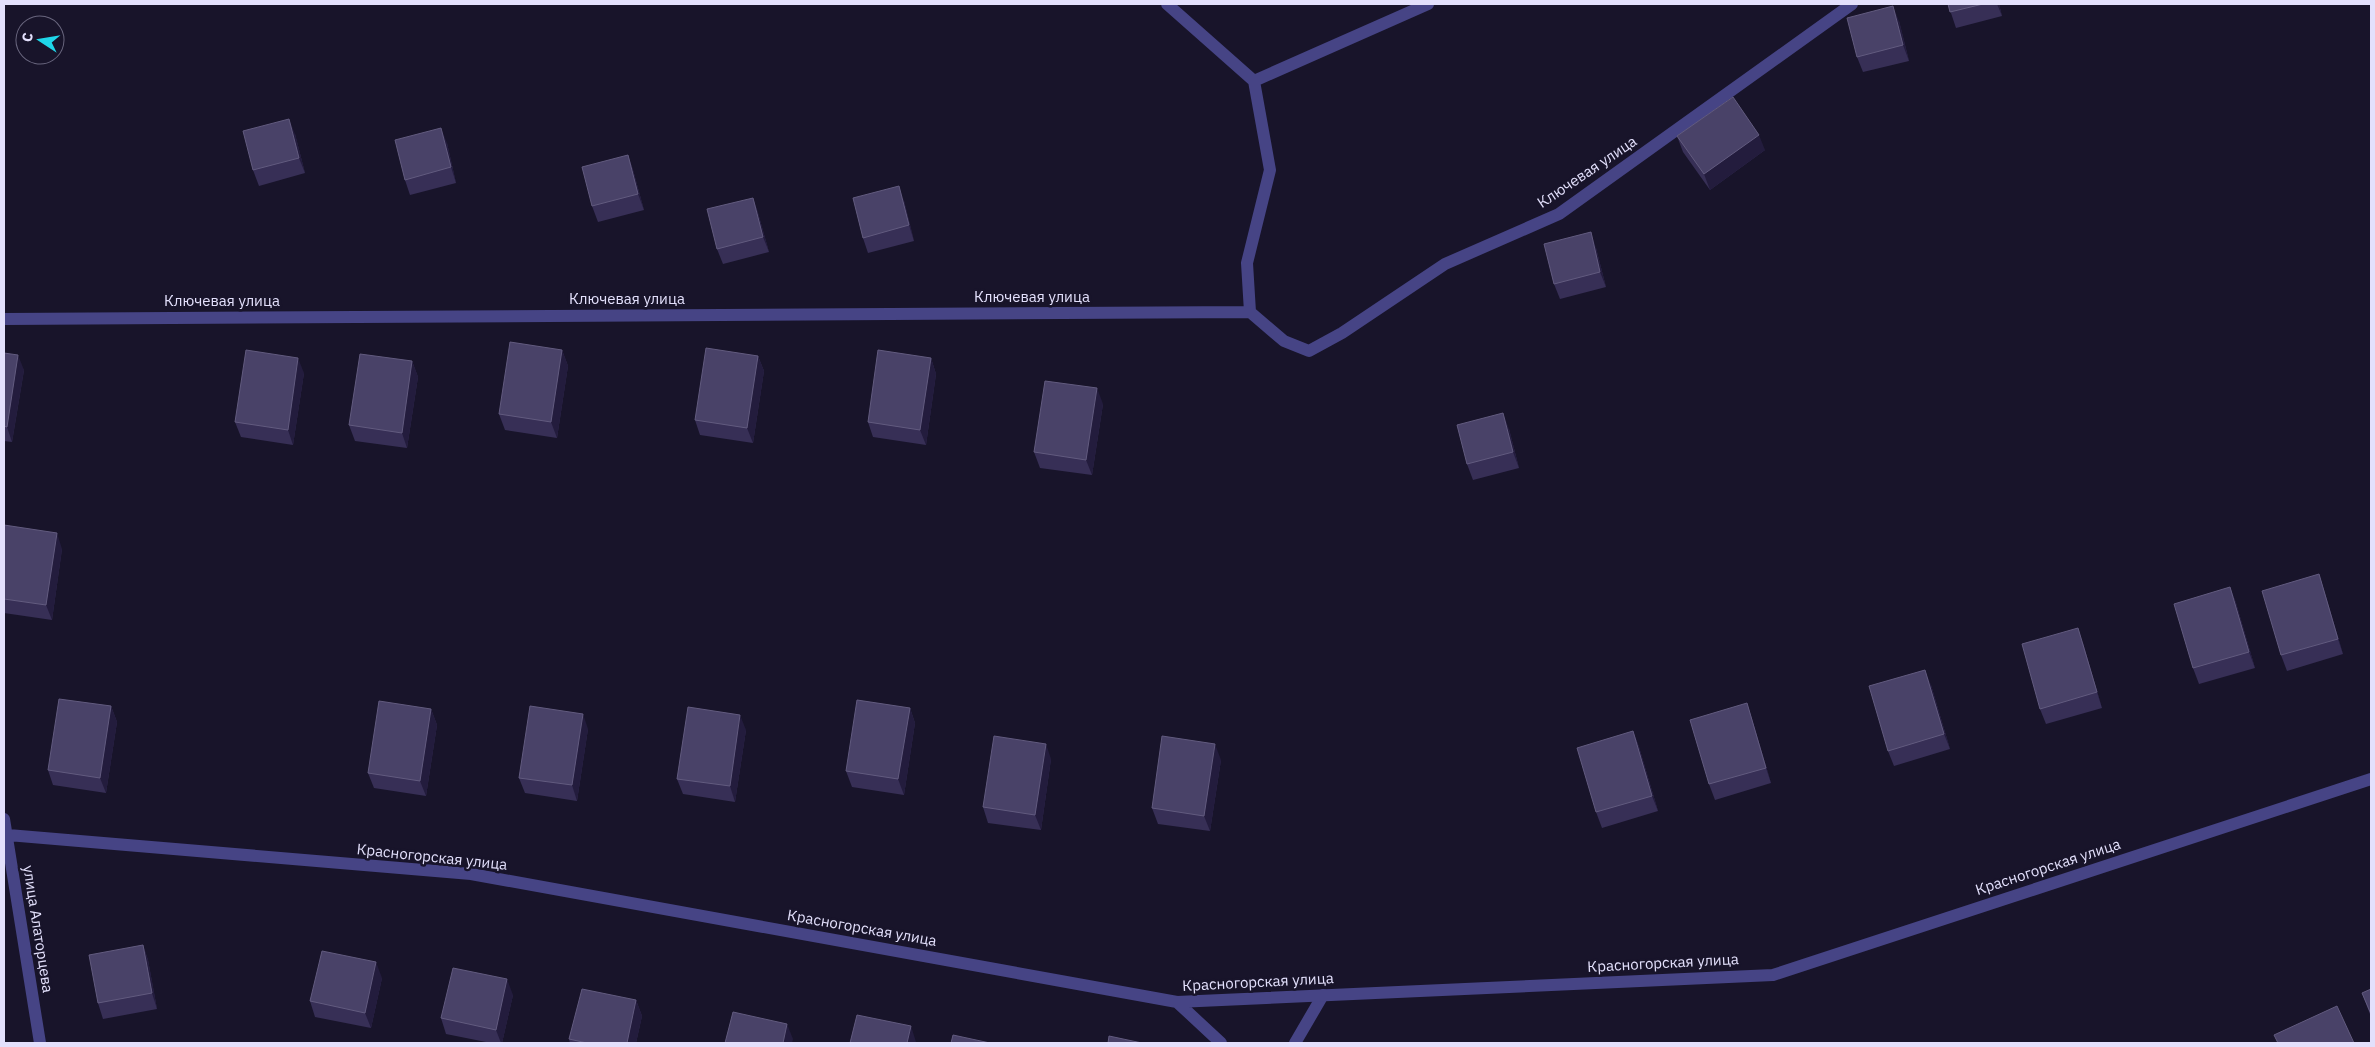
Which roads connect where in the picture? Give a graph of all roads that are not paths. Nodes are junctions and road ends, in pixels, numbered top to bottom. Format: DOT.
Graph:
graph roads {
  1 [pos="1167,4"];
  2 [pos="1428,4"];
  3 [pos="1852,4"];
  4 [pos="1254,81"];
  5 [pos="1250,312"];
  6 [pos="4,319"];
  7 [pos="2371,779"];
  8 [pos="4,819"];
  9 [pos="8,834"];
  10 [pos="1323,995"];
  11 [pos="1177,1002"];
  12 [pos="40,1043"];
  13 [pos="1220,1043"];
  14 [pos="1295,1043"];
  1 -- 4 [label="street"];
  2 -- 4 [label="street"];
  3 -- 5 [label="street, Ключевая улица"];
  4 -- 5 [label="street"];
  5 -- 6 [label="street, Ключевая улица"];
  7 -- 10 [label="street, Красногорская улица"];
  8 -- 9 [label="street, улица Алаторцева"];
  9 -- 11 [label="street, Красногорская улица"];
  9 -- 12 [label="street, улица Алаторцева"];
  10 -- 11 [label="street, Красногорская улица"];
  10 -- 14 [label="street"];
  11 -- 13 [label="street"];
}
